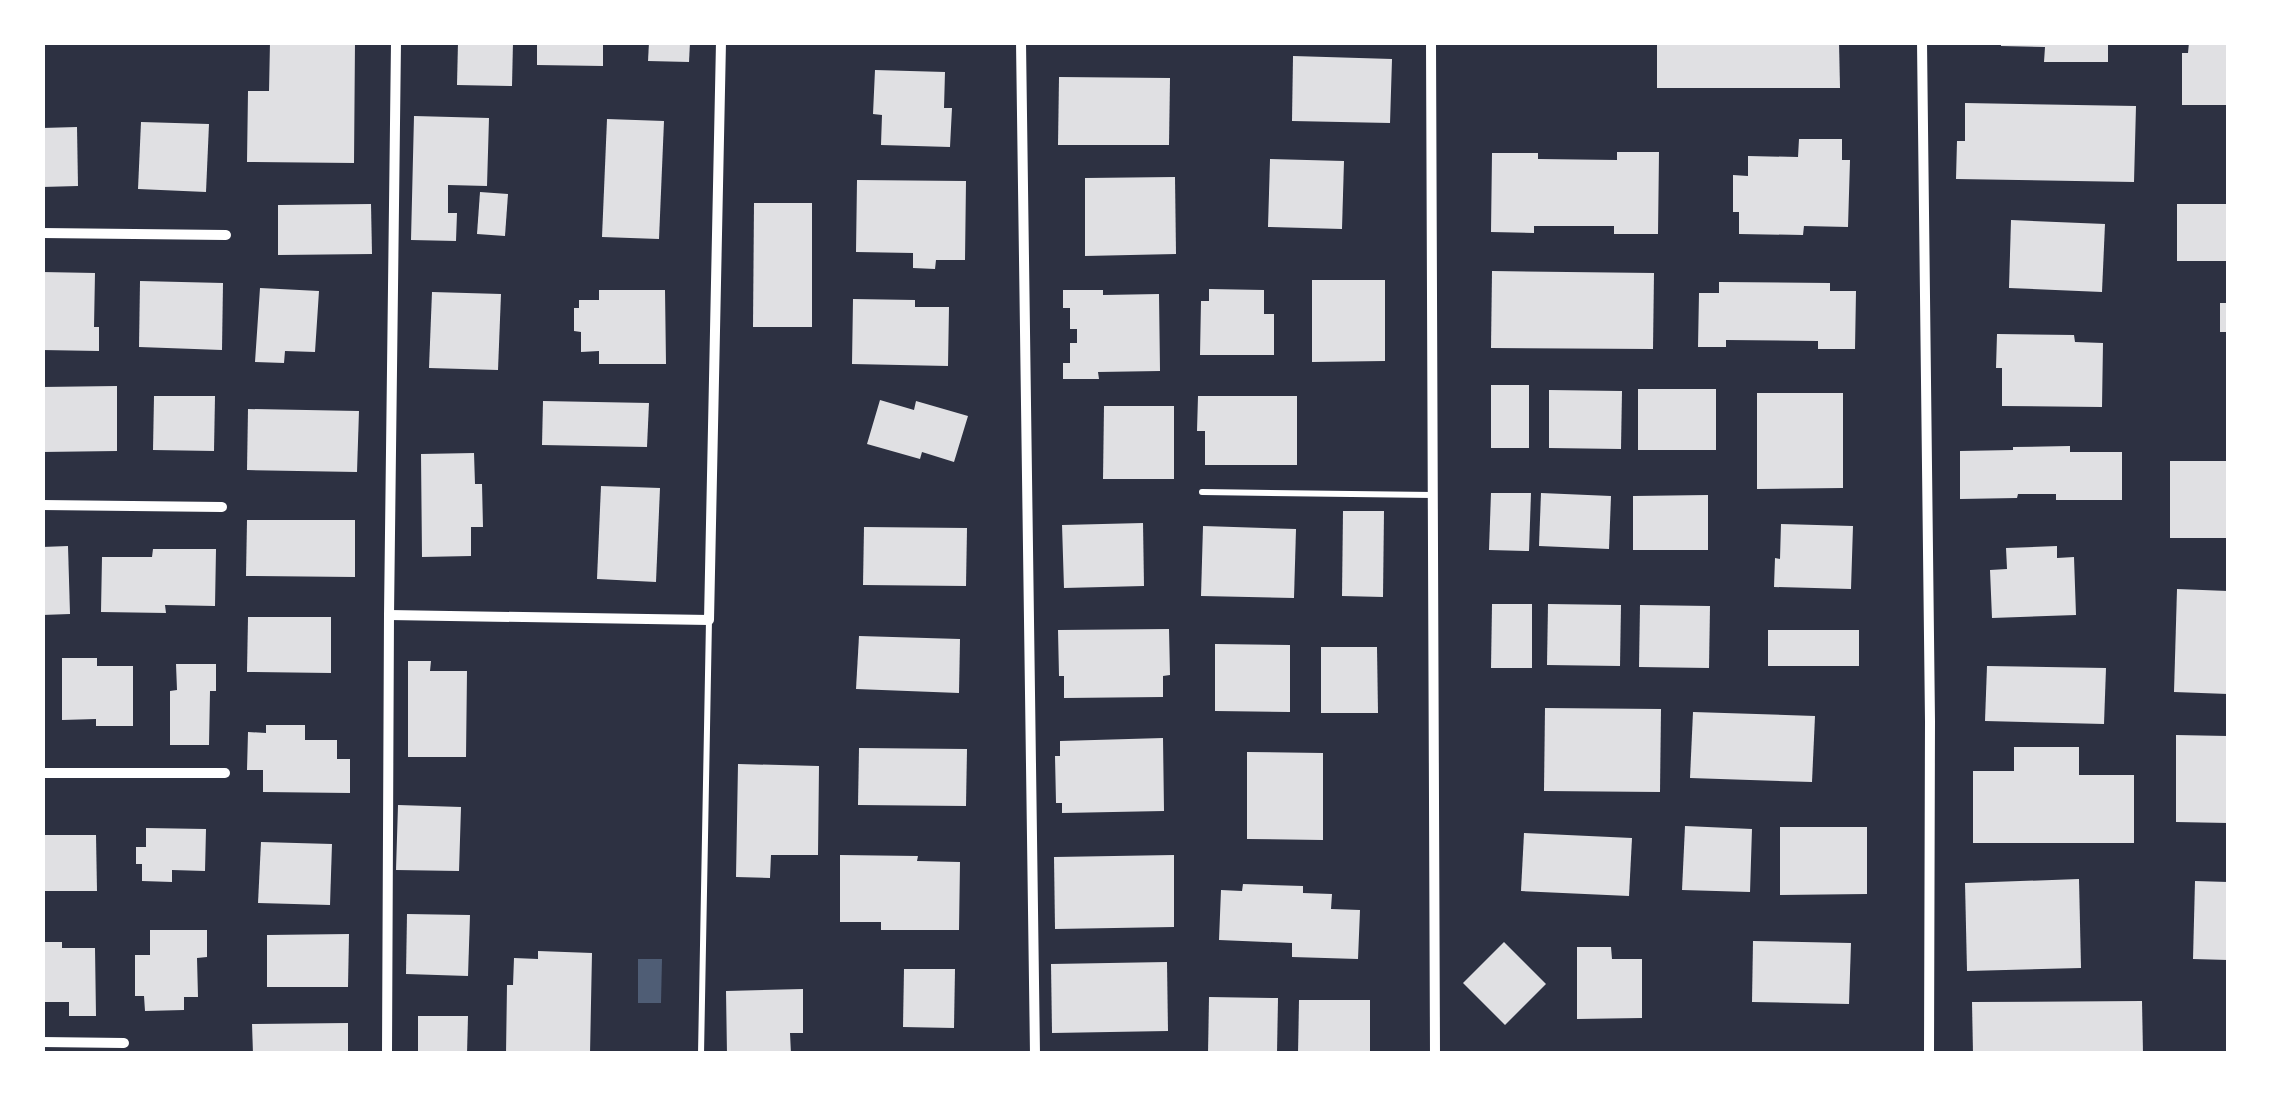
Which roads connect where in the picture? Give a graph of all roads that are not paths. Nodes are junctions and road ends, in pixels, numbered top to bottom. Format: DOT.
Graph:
graph roads {
  1 [pos="396,42"];
  2 [pos="721,42"];
  3 [pos="1021,42"];
  4 [pos="1431,42"];
  5 [pos="1922,42"];
  6 [pos="42,233"];
  7 [pos="226,234"];
  8 [pos="1202,492"];
  9 [pos="1432,495"];
  10 [pos="42,505"];
  11 [pos="222,507"];
  12 [pos="389,614"];
  13 [pos="709,620"];
  14 [pos="224,773"];
  15 [pos="42,774"];
  16 [pos="42,1042"];
  17 [pos="124,1043"];
  18 [pos="388,1054"];
  19 [pos="701,1054"];
  20 [pos="1035,1054"];
  21 [pos="1435,1054"];
  22 [pos="1929,1054"];
  1 -- 12 [label="street"];
  2 -- 13 [label="street"];
  3 -- 20 [label="street"];
  4 -- 9 [label="street"];
  5 -- 22 [label="street"];
  6 -- 7 [label="street"];
  8 -- 9 [label="lane"];
  9 -- 21 [label="street"];
  10 -- 11 [label="street"];
  12 -- 13 [label="street"];
  12 -- 18 [label="street"];
  13 -- 19 [label="lane"];
  14 -- 15 [label="street"];
  16 -- 17 [label="street"];
}
